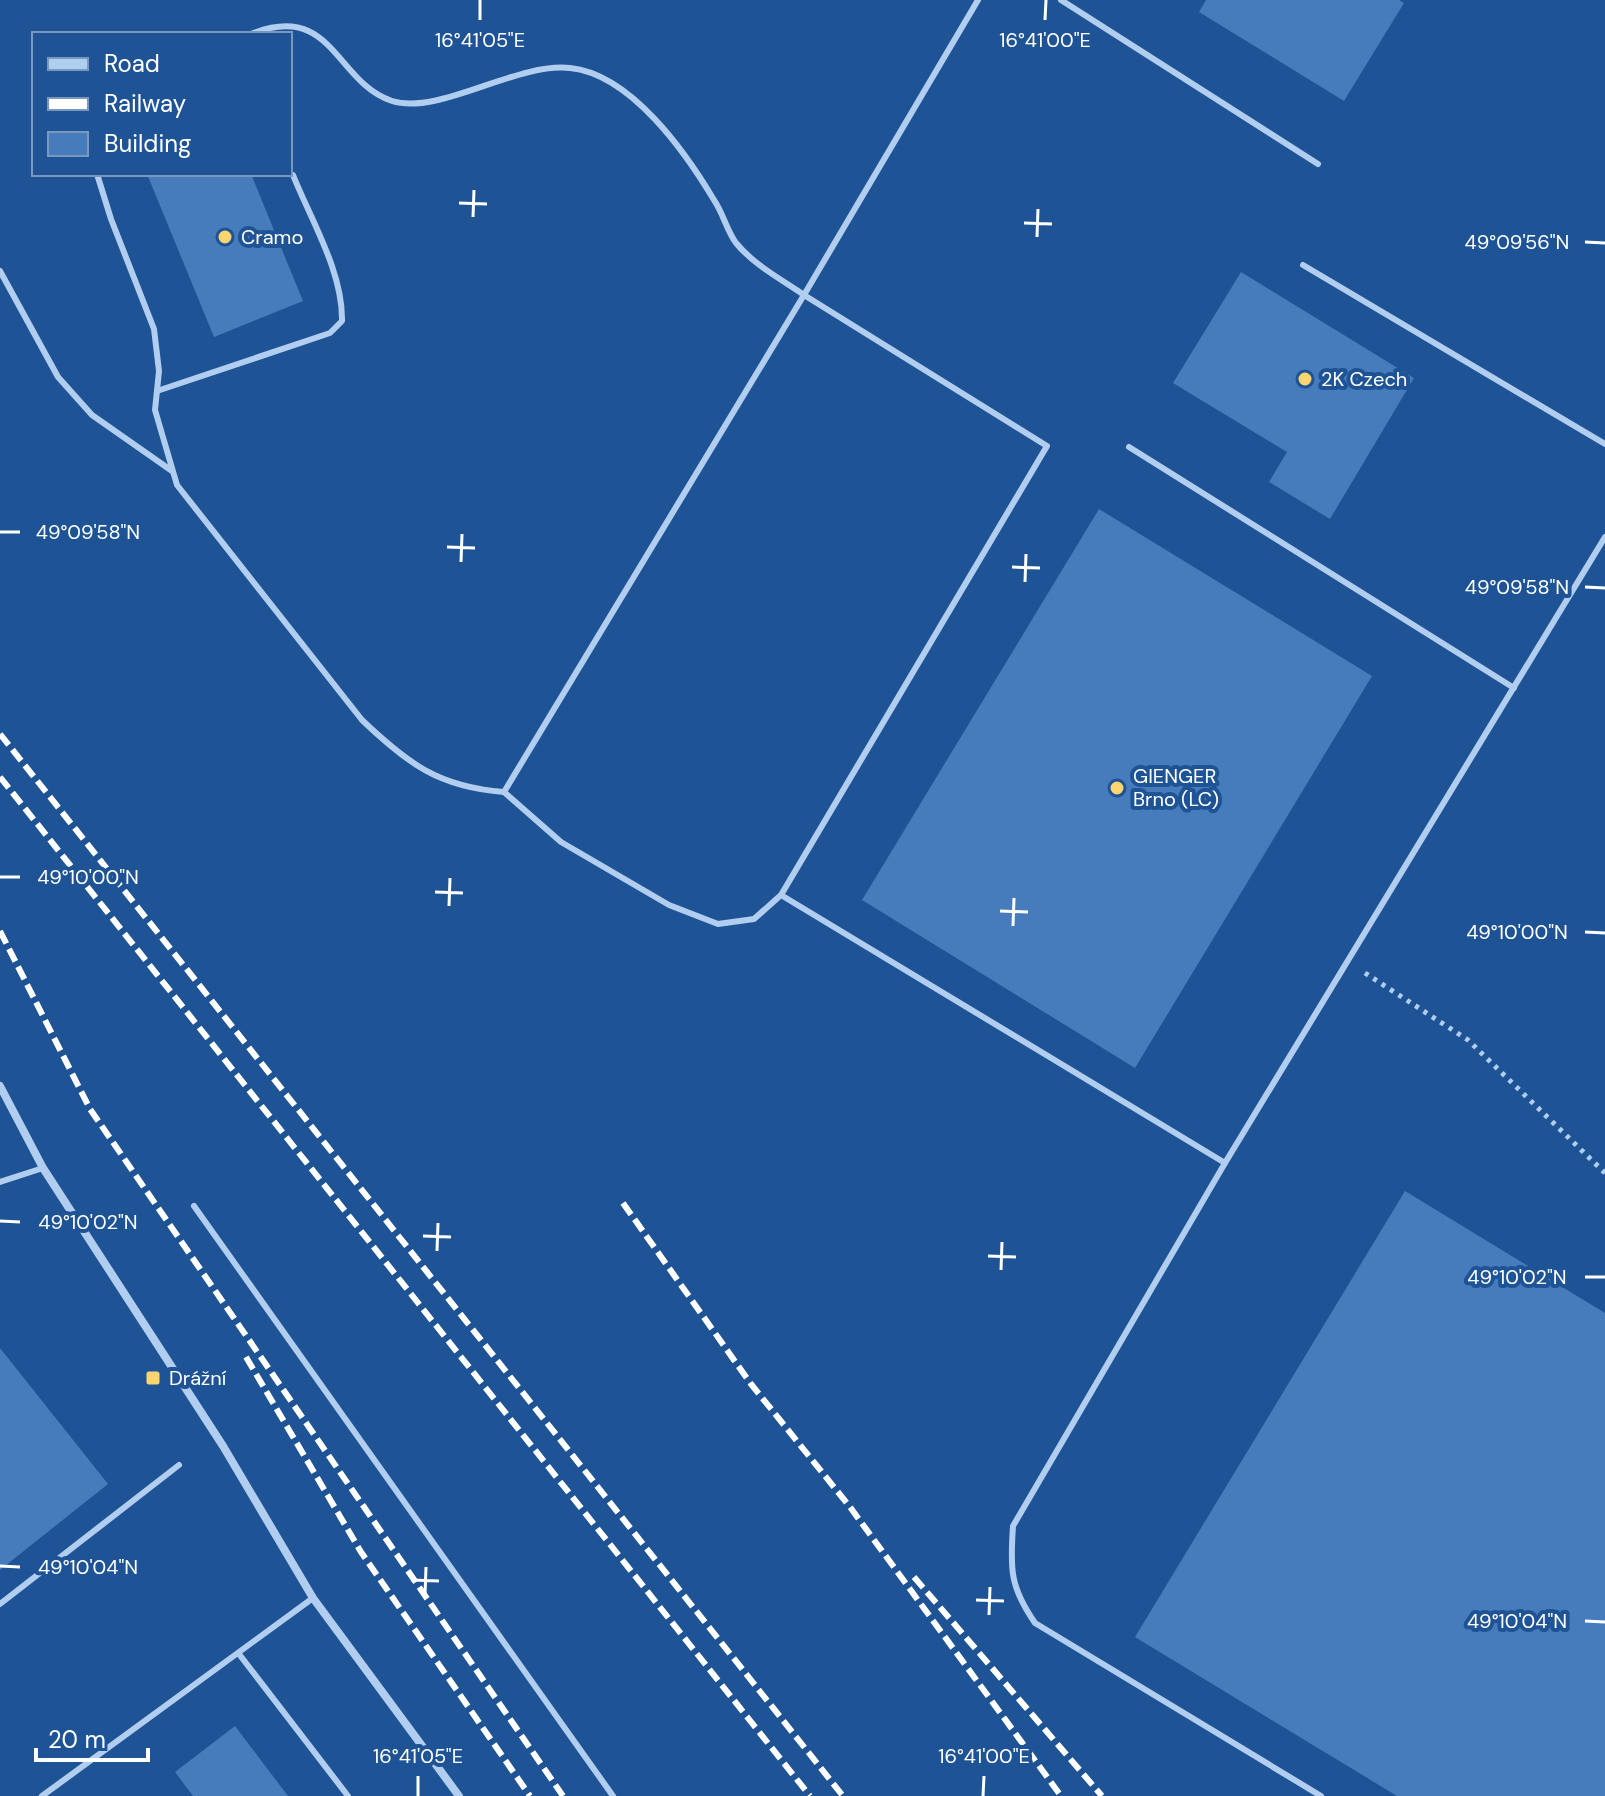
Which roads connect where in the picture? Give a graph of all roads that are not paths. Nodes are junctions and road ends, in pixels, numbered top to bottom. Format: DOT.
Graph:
graph roads {
  1 [pos="978,0"];
  2 [pos="1061,0"];
  3 [pos="260,32"];
  4 [pos="1318,164"];
  5 [pos="293,175"];
  6 [pos="98,176"];
  7 [pos="1303,265"];
  8 [pos="0,271"];
  9 [pos="804,295"];
  10 [pos="157,391"];
  11 [pos="1605,444"];
  12 [pos="1129,447"];
  13 [pos="172,471"];
  14 [pos="1605,537"];
  15 [pos="1514,688"];
  16 [pos="504,792"];
  17 [pos="781,895"];
  18 [pos="0,1086"];
  19 [pos="1225,1163"];
  20 [pos="43,1168"];
  21 [pos="0,1182"];
  22 [pos="194,1206"];
  23 [pos="179,1465"];
  24 [pos="313,1598"];
  25 [pos="0,1604"];
  26 [pos="239,1654"];
  27 [pos="42,1796"];
  28 [pos="348,1796"];
  29 [pos="459,1796"];
  30 [pos="613,1796"];
  31 [pos="1321,1796"];
  1 -- 9 [label="lane"];
  2 -- 4 [label="lane"];
  3 -- 9 [label="lane"];
  5 -- 10 [label="lane"];
  6 -- 10 [label="lane"];
  7 -- 11 [label="lane"];
  8 -- 13 [label="lane"];
  9 -- 16 [label="lane"];
  9 -- 17 [label="lane"];
  10 -- 13 [label="lane"];
  12 -- 15 [label="lane"];
  13 -- 16 [label="lane"];
  14 -- 15 [label="lane"];
  15 -- 19 [label="lane"];
  16 -- 17 [label="lane"];
  17 -- 19 [label="lane"];
  18 -- 20 [label="street"];
  19 -- 31 [label="lane"];
  20 -- 21 [label="lane"];
  20 -- 24 [label="street"];
  22 -- 30 [label="lane"];
  23 -- 25 [label="lane"];
  24 -- 26 [label="lane"];
  24 -- 29 [label="street"];
  26 -- 27 [label="lane"];
  26 -- 28 [label="lane"];
}
